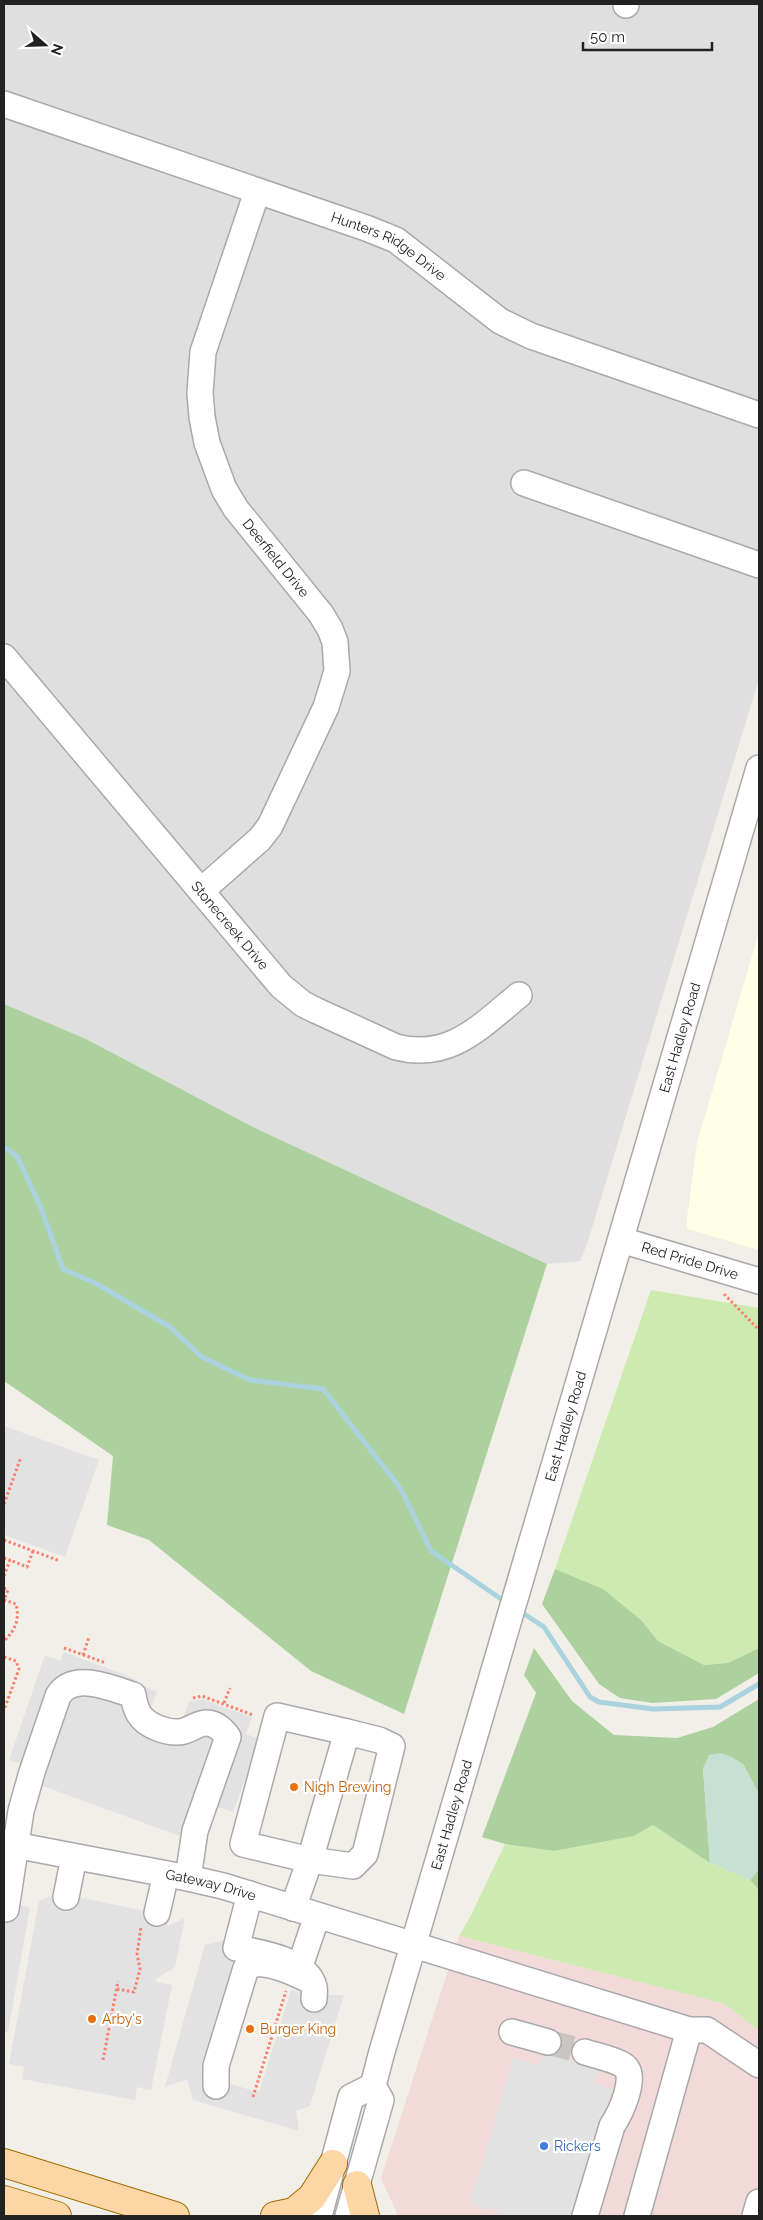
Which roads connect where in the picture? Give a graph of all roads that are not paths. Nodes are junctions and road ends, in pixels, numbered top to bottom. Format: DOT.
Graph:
graph roads {
  1 [pos="4,104"];
  2 [pos="257,192"];
  3 [pos="759,415"];
  4 [pos="524,483"];
  5 [pos="759,565"];
  6 [pos="4,657"];
  7 [pos="759,768"];
  8 [pos="201,891"];
  9 [pos="519,995"];
  10 [pos="621,1240"];
  11 [pos="759,1281"];
  12 [pos="347,1732"];
  13 [pos="9,1845"];
  14 [pos="74,1857"];
  15 [pos="310,1860"];
  16 [pos="177,1876"];
  17 [pos="250,1894"];
  18 [pos="66,1897"];
  19 [pos="293,1908"];
  20 [pos="6,1909"];
  21 [pos="318,1916"];
  22 [pos="149,1920"];
  23 [pos="413,1945"];
  24 [pos="308,1982"];
  25 [pos="689,2030"];
  26 [pos="512,2032"];
  27 [pos="548,2042"];
  28 [pos="585,2052"];
  29 [pos="759,2065"];
  30 [pos="216,2086"];
  31 [pos="372,2086"];
  32 [pos="4,2163"];
  33 [pos="334,2164"];
  34 [pos="357,2185"];
  35 [pos="4,2200"];
  36 [pos="759,2202"];
  37 [pos="57,2216"];
  38 [pos="175,2216"];
  39 [pos="274,2216"];
  40 [pos="319,2216"];
  41 [pos="348,2216"];
  42 [pos="365,2216"];
  43 [pos="585,2216"];
  44 [pos="637,2216"];
  45 [pos="755,2216"];
  1 -- 2 [label="street, Hunters Ridge Drive"];
  2 -- 3 [label="street, Hunters Ridge Drive"];
  2 -- 8 [label="street, Deerfield Drive"];
  4 -- 5 [label="street"];
  6 -- 8 [label="street, Stonecreek Drive"];
  7 -- 10 [label="street, East Hadley Road"];
  8 -- 9 [label="street, Stonecreek Drive"];
  10 -- 11 [label="street, Red Pride Drive"];
  10 -- 23 [label="street, East Hadley Road"];
  12 -- 15 [label="street"];
  12 -- 15 [label="street"];
  12 -- 15 [label="street"];
  13 -- 14 [label="street, Gateway Drive"];
  13 -- 16 [label="street"];
  13 -- 20 [label="street"];
  14 -- 16 [label="street, Gateway Drive"];
  14 -- 18 [label="street"];
  15 -- 19 [label="street"];
  16 -- 17 [label="street, Gateway Drive"];
  16 -- 22 [label="street"];
  17 -- 19 [label="street, Gateway Drive"];
  17 -- 24 [label="street"];
  19 -- 21 [label="street, Gateway Drive"];
  21 -- 23 [label="street, Gateway Drive"];
  21 -- 24 [label="street"];
  23 -- 25 [label="street, Gateway Drive"];
  23 -- 31 [label="street, East Hadley Road"];
  24 -- 30 [label="street"];
  25 -- 29 [label="street, Gateway Drive"];
  25 -- 44 [label="street"];
  26 -- 27 [label="street"];
  28 -- 43 [label="street"];
  31 -- 33 [label="street"];
  31 -- 34 [label="street"];
  32 -- 38 [label="main road"];
  33 -- 39 [label="main road"];
  33 -- 40 [label="street"];
  34 -- 41 [label="street"];
  34 -- 42 [label="main road"];
  35 -- 37 [label="main road"];
  36 -- 45 [label="street"];
}
